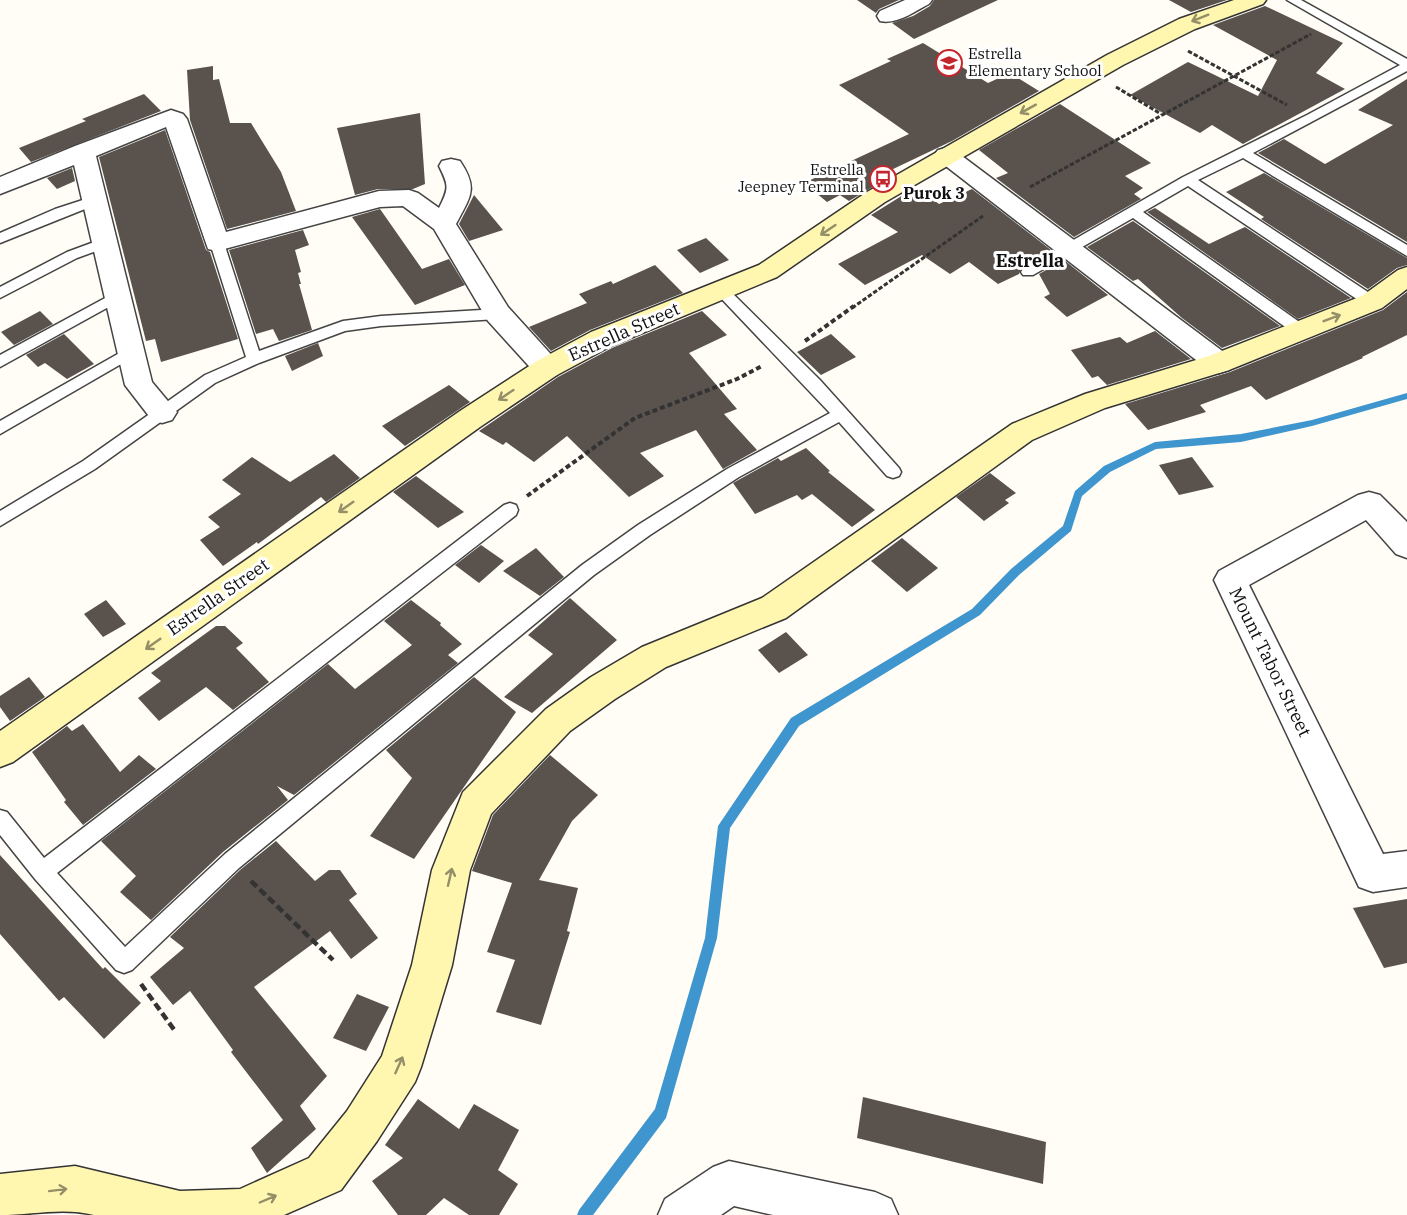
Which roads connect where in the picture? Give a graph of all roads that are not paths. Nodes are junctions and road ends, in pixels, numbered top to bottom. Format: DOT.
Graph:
graph roads {
  1 [pos="922,0"];
  2 [pos="1256,0"];
  3 [pos="1293,0"];
  4 [pos="888,16"];
  5 [pos="1407,65"];
  6 [pos="83,151"];
  7 [pos="1244,153"];
  8 [pos="946,155"];
  9 [pos="451,166"];
  10 [pos="1188,180"];
  11 [pos="0,186"];
  12 [pos="95,200"];
  13 [pos="1133,211"];
  14 [pos="443,224"];
  15 [pos="0,238"];
  16 [pos="105,243"];
  17 [pos="217,243"];
  18 [pos="1069,248"];
  19 [pos="1407,251"];
  20 [pos="1028,272"];
  21 [pos="1407,276"];
  22 [pos="721,290"];
  23 [pos="0,293"];
  24 [pos="118,296"];
  25 [pos="1372,302"];
  26 [pos="498,315"];
  27 [pos="1300,330"];
  28 [pos="130,352"];
  29 [pos="254,359"];
  30 [pos="0,362"];
  31 [pos="1219,363"];
  32 [pos="547,368"];
  33 [pos="162,412"];
  34 [pos="841,414"];
  35 [pos="0,428"];
  36 [pos="893,472"];
  37 [pos="510,510"];
  38 [pos="0,519"];
  39 [pos="1407,545"];
  40 [pos="0,751"];
  41 [pos="0,819"];
  42 [pos="1407,869"];
  43 [pos="42,872"];
  44 [pos="0,1196"];
  45 [pos="870,1214"];
  46 [pos="681,1215"];
  1 -- 4 [label="street"];
  2 -- 8 [label="street, Estrella Street, one-way"];
  3 -- 5 [label="lane"];
  5 -- 7 [label="lane"];
  6 -- 11 [label="street"];
  6 -- 12 [label="street"];
  6 -- 17 [label="street"];
  7 -- 10 [label="lane"];
  7 -- 19 [label="lane"];
  8 -- 18 [label="street"];
  8 -- 22 [label="street, Estrella Street, one-way"];
  9 -- 14 [label="street"];
  10 -- 13 [label="lane"];
  10 -- 25 [label="lane"];
  12 -- 15 [label="lane"];
  12 -- 16 [label="street"];
  13 -- 18 [label="lane"];
  13 -- 27 [label="lane"];
  14 -- 17 [label="street"];
  14 -- 26 [label="street"];
  16 -- 23 [label="lane"];
  16 -- 24 [label="street"];
  17 -- 29 [label="lane"];
  18 -- 20 [label="lane"];
  18 -- 31 [label="street"];
  21 -- 25 [label="street"];
  22 -- 32 [label="street, Estrella Street"];
  22 -- 34 [label="lane"];
  24 -- 28 [label="street"];
  24 -- 30 [label="lane"];
  27 -- 25 [label="street, one-way"];
  26 -- 29 [label="lane"];
  26 -- 32 [label="street"];
  27 -- 31 [label="street"];
  28 -- 33 [label="street"];
  28 -- 35 [label="lane"];
  29 -- 33 [label="lane"];
  44 -- 31 [label="street, one-way"];
  32 -- 40 [label="street, Estrella Street, one-way"];
  33 -- 38 [label="lane"];
  34 -- 36 [label="lane"];
  34 -- 43 [label="lane"];
  37 -- 43 [label="lane"];
  39 -- 42 [label="street, Mount Tabor Street"];
  41 -- 43 [label="lane"];
  45 -- 46 [label="street"];
}
